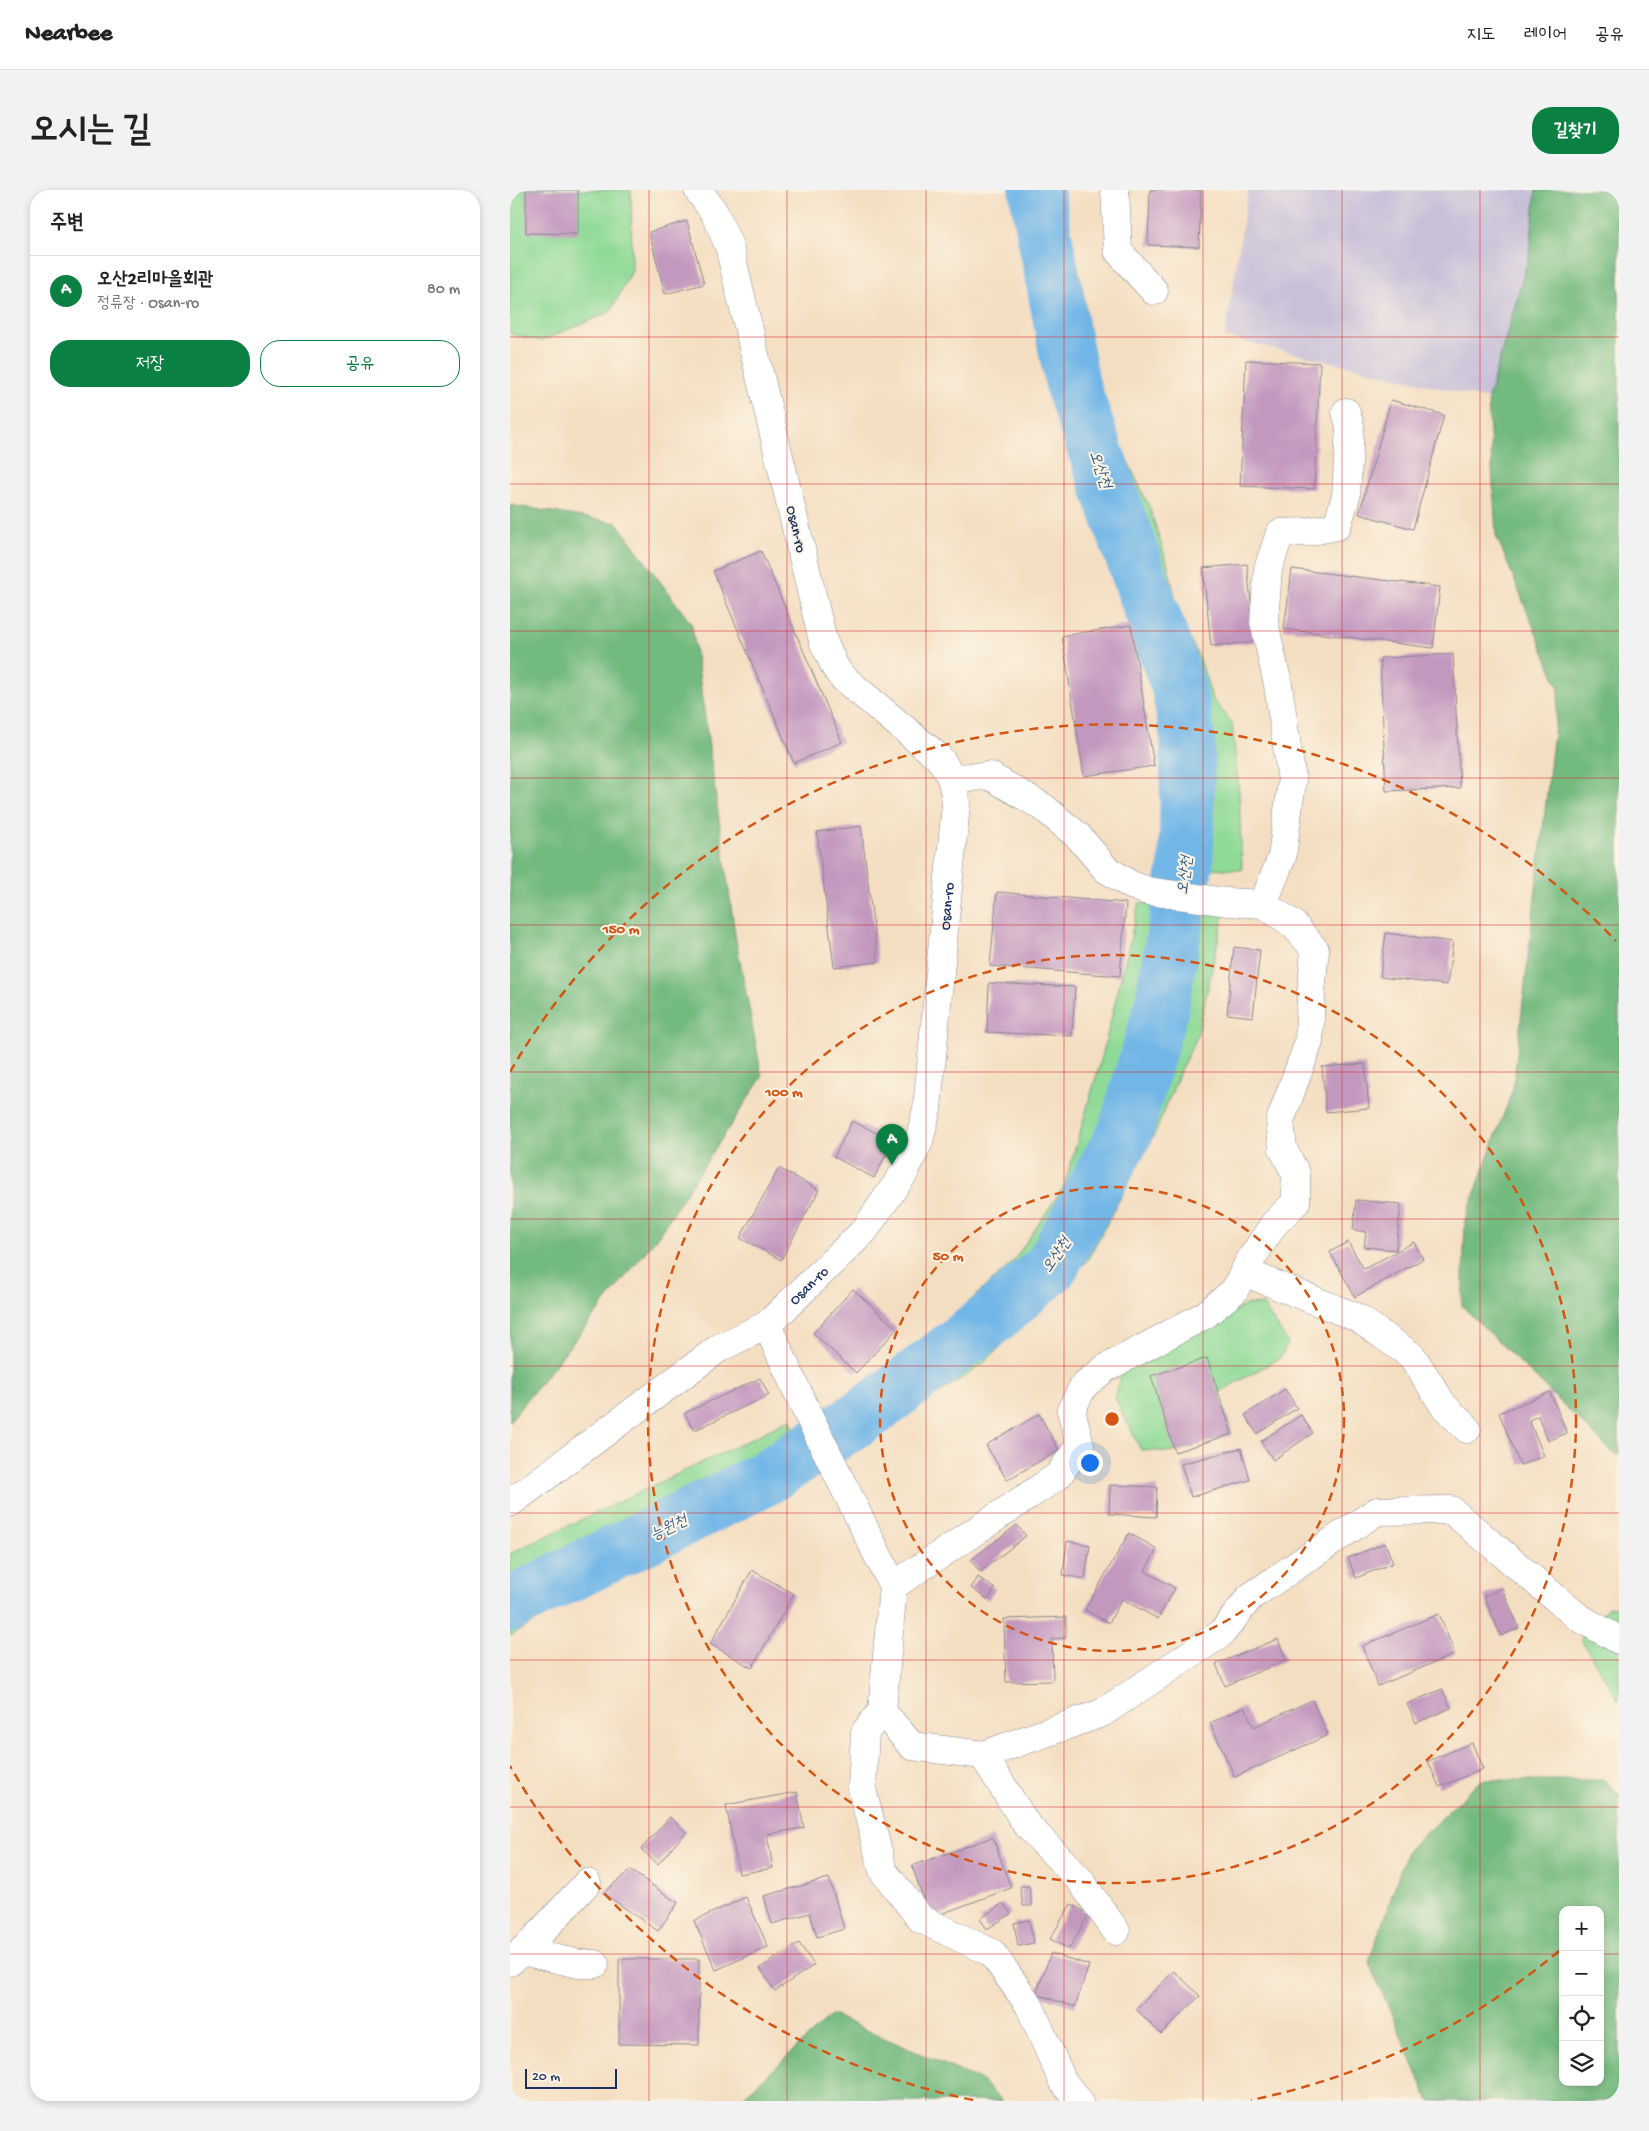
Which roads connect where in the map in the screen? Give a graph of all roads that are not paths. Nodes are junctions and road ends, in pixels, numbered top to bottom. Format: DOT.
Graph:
graph roads {
  1 [pos="698,190"];
  2 [pos="1116,190"];
  3 [pos="1154,291"];
  4 [pos="1346,412"];
  5 [pos="952,778"];
  6 [pos="1263,904"];
  7 [pos="1244,1272"];
  8 [pos="767,1325"];
  9 [pos="1467,1429"];
  10 [pos="510,1503"];
  11 [pos="893,1586"];
  12 [pos="1619,1640"];
  13 [pos="882,1711"];
  14 [pos="983,1755"];
  15 [pos="587,1883"];
  16 [pos="1116,1932"];
  17 [pos="516,1956"];
  18 [pos="595,1964"];
  19 [pos="1079,2101"];
  1 -- 5 [label="street, Osan-ro"];
  2 -- 3 [label="street"];
  4 -- 6 [label="street"];
  5 -- 6 [label="street"];
  5 -- 8 [label="street, Osan-ro"];
  6 -- 7 [label="street"];
  7 -- 9 [label="street"];
  7 -- 11 [label="street"];
  8 -- 10 [label="street, Osan-ro"];
  8 -- 11 [label="street"];
  11 -- 13 [label="street"];
  12 -- 14 [label="street"];
  13 -- 14 [label="street"];
  13 -- 19 [label="street"];
  14 -- 16 [label="street"];
  15 -- 17 [label="street"];
  17 -- 18 [label="street"];
}
